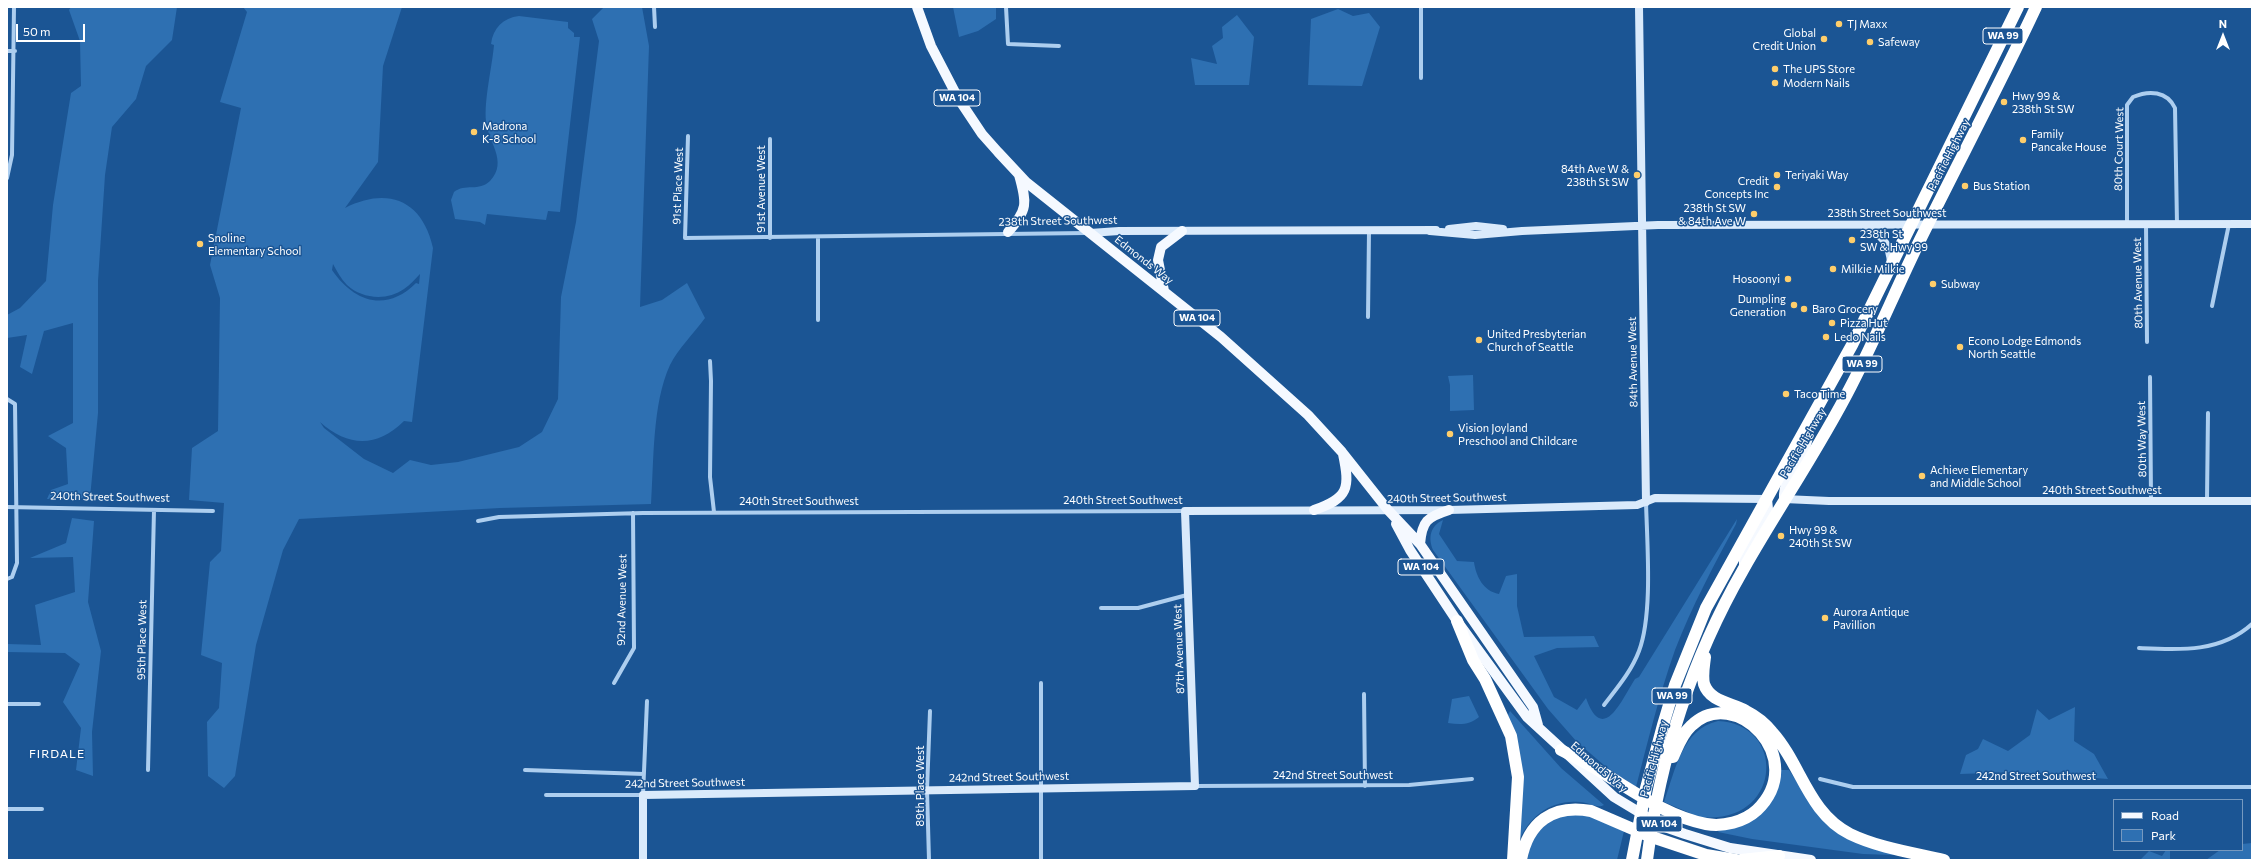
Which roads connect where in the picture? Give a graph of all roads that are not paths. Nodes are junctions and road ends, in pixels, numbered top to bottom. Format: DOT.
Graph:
graph roads {
  1 [pos="14,7"];
  2 [pos="654,7"];
  3 [pos="917,7"];
  4 [pos="1006,7"];
  5 [pos="1421,7"];
  6 [pos="1639,7"];
  7 [pos="2018,7"];
  8 [pos="2036,7"];
  9 [pos="655,27"];
  10 [pos="1060,46"];
  11 [pos="7,51"];
  12 [pos="15,51"];
  13 [pos="1421,78"];
  14 [pos="688,136"];
  15 [pos="770,139"];
  16 [pos="7,155"];
  17 [pos="12,155"];
  18 [pos="1020,175"];
  19 [pos="7,178"];
  20 [pos="1912,224"];
  21 [pos="1929,224"];
  22 [pos="2127,224"];
  23 [pos="2146,224"];
  24 [pos="2177,224"];
  25 [pos="2229,224"];
  26 [pos="2252,224"];
  27 [pos="1862,225"];
  28 [pos="1642,226"];
  29 [pos="1182,231"];
  30 [pos="1369,231"];
  31 [pos="1008,232"];
  32 [pos="1090,233"];
  33 [pos="685,238"];
  34 [pos="770,238"];
  35 [pos="818,238"];
  36 [pos="1891,267"];
  37 [pos="1164,291"];
  38 [pos="2212,306"];
  39 [pos="1368,316"];
  40 [pos="818,320"];
  41 [pos="2147,342"];
  42 [pos="710,361"];
  43 [pos="2150,377"];
  44 [pos="7,399"];
  45 [pos="2208,413"];
  46 [pos="1807,428"];
  47 [pos="1342,452"];
  48 [pos="1767,499"];
  49 [pos="1784,499"];
  50 [pos="2151,500"];
  51 [pos="2207,500"];
  52 [pos="2252,500"];
  53 [pos="1646,502"];
  54 [pos="7,506"];
  55 [pos="17,507"];
  56 [pos="154,510"];
  57 [pos="1314,510"];
  58 [pos="1388,510"];
  59 [pos="1449,510"];
  60 [pos="213,511"];
  61 [pos="1185,511"];
  62 [pos="714,512"];
  63 [pos="633,513"];
  64 [pos="478,521"];
  65 [pos="1420,544"];
  66 [pos="1744,567"];
  67 [pos="7,579"];
  68 [pos="1187,595"];
  69 [pos="1102,608"];
  70 [pos="1457,621"];
  71 [pos="2252,624"];
  72 [pos="1708,641"];
  73 [pos="2139,648"];
  74 [pos="614,683"];
  75 [pos="1041,683"];
  76 [pos="1364,694"];
  77 [pos="647,701"];
  78 [pos="7,704"];
  79 [pos="39,704"];
  80 [pos="1604,705"];
  81 [pos="930,711"];
  82 [pos="1538,725"];
  83 [pos="1560,750"];
  84 [pos="148,770"];
  85 [pos="525,770"];
  86 [pos="644,774"];
  87 [pos="1472,779"];
  88 [pos="1820,779"];
  89 [pos="1195,786"];
  90 [pos="1365,786"];
  91 [pos="1040,787"];
  92 [pos="2252,787"];
  93 [pos="927,790"];
  94 [pos="1657,793"];
  95 [pos="643,794"];
  96 [pos="546,795"];
  97 [pos="42,808"];
  98 [pos="7,809"];
  99 [pos="1634,842"];
  100 [pos="1648,854"];
  101 [pos="1779,856"];
  102 [pos="643,860"];
  103 [pos="929,860"];
  104 [pos="1041,860"];
  105 [pos="1513,860"];
  106 [pos="1521,860"];
  107 [pos="1624,860"];
  108 [pos="1632,860"];
  109 [pos="1736,860"];
  110 [pos="1740,860"];
  111 [pos="1811,860"];
  112 [pos="1944,860"];
  1 -- 12 [label="street"];
  2 -- 9 [label="street"];
  3 -- 18 [label="main road, Edmonds Way / WA 104"];
  4 -- 10 [label="street"];
  5 -- 13 [label="street"];
  6 -- 28 [label="street, 84th Avenue West"];
  7 -- 20 [label="highway, Pacific Highway / WA 99"];
  8 -- 21 [label="highway, Pacific Highway / WA 99"];
  11 -- 12 [label="street"];
  12 -- 17 [label="street"];
  14 -- 33 [label="street, 91st Place West"];
  15 -- 34 [label="street, 91st Avenue West"];
  16 -- 17 [label="street"];
  17 -- 19 [label="street"];
  18 -- 31 [label="main road"];
  18 -- 32 [label="main road, Edmonds Way / WA 104"];
  20 -- 21 [label="street, 238th Street Southwest"];
  20 -- 27 [label="street, 238th Street Southwest"];
  20 -- 36 [label="highway, Pacific Highway / WA 99"];
  21 -- 22 [label="street, 238th Street Southwest"];
  21 -- 49 [label="highway, Pacific Highway / WA 99"];
  22 -- 23 [label="street, 238th Street Southwest"];
  22 -- 24 [label="street, 80th Court West"];
  23 -- 24 [label="street, 238th Street Southwest"];
  23 -- 41 [label="street, 80th Avenue West"];
  24 -- 25 [label="street, 238th Street Southwest"];
  25 -- 26 [label="street, 238th Street Southwest"];
  25 -- 38 [label="street"];
  27 -- 28 [label="street, 238th Street Southwest"];
  27 -- 36 [label="street"];
  28 -- 30 [label="street, 238th Street Southwest"];
  28 -- 53 [label="street, 84th Avenue West"];
  29 -- 30 [label="street, 238th Street Southwest"];
  29 -- 32 [label="street, 238th Street Southwest"];
  29 -- 37 [label="main road"];
  30 -- 39 [label="street"];
  31 -- 32 [label="street, 238th Street Southwest"];
  31 -- 35 [label="street, 238th Street Southwest"];
  32 -- 37 [label="main road, Edmonds Way / WA 104"];
  33 -- 34 [label="street, 238th Street Southwest"];
  34 -- 35 [label="street, 238th Street Southwest"];
  35 -- 40 [label="street"];
  36 -- 46 [label="highway, Pacific Highway / WA 99"];
  37 -- 47 [label="main road, Edmonds Way / WA 104"];
  42 -- 62 [label="street"];
  43 -- 50 [label="street, 80th Way West"];
  44 -- 55 [label="street"];
  45 -- 51 [label="street"];
  46 -- 48 [label="highway, Pacific Highway / WA 99"];
  46 -- 49 [label="main road"];
  47 -- 57 [label="main road"];
  47 -- 58 [label="main road, Edmonds Way / WA 104"];
  48 -- 53 [label="street, 240th Street Southwest"];
  48 -- 66 [label="main road"];
  48 -- 99 [label="highway, Pacific Highway / WA 99"];
  49 -- 50 [label="street, 240th Street Southwest"];
  49 -- 66 [label="highway, Pacific Highway / WA 99"];
  50 -- 51 [label="street, 240th Street Southwest"];
  51 -- 52 [label="street, 240th Street Southwest"];
  53 -- 59 [label="street, 240th Street Southwest"];
  53 -- 80 [label="street, 84th Avenue West"];
  54 -- 55 [label="street, 240th Street Southwest"];
  55 -- 56 [label="street, 240th Street Southwest"];
  55 -- 67 [label="street"];
  56 -- 60 [label="street, 240th Street Southwest"];
  56 -- 84 [label="street, 95th Place West"];
  57 -- 58 [label="street, 240th Street Southwest"];
  57 -- 61 [label="street, 240th Street Southwest"];
  58 -- 59 [label="street, 240th Street Southwest"];
  58 -- 65 [label="main road, Edmonds Way / WA 104"];
  58 -- 70 [label="main road, Edmonds Way / WA 104"];
  59 -- 65 [label="main road"];
  61 -- 62 [label="street, 240th Street Southwest"];
  61 -- 68 [label="street, 87th Avenue West"];
  62 -- 63 [label="street, 240th Street Southwest"];
  63 -- 64 [label="street, 240th Street Southwest"];
  63 -- 74 [label="street, 92nd Avenue West"];
  65 -- 82 [label="main road, Edmonds Way / WA 104"];
  66 -- 72 [label="highway, Pacific Highway / WA 99"];
  68 -- 69 [label="street"];
  68 -- 89 [label="street, 87th Avenue West"];
  70 -- 82 [label="main road, Edmonds Way / WA 104"];
  70 -- 105 [label="highway"];
  71 -- 73 [label="street"];
  72 -- 94 [label="highway, Pacific Highway / WA 99"];
  72 -- 112 [label="highway"];
  75 -- 91 [label="street"];
  76 -- 90 [label="street"];
  77 -- 86 [label="street"];
  78 -- 79 [label="street"];
  81 -- 93 [label="street, 89th Place West"];
  82 -- 83 [label="main road, Edmonds Way / WA 104"];
  83 -- 94 [label="highway"];
  83 -- 101 [label="main road, Edmonds Way / WA 104"];
  85 -- 86 [label="street, 242nd Street Southwest"];
  86 -- 95 [label="street"];
  87 -- 90 [label="street, 242nd Street Southwest"];
  88 -- 92 [label="street, 242nd Street Southwest"];
  89 -- 90 [label="street, 242nd Street Southwest"];
  89 -- 91 [label="street, 242nd Street Southwest"];
  91 -- 93 [label="street, 242nd Street Southwest"];
  91 -- 104 [label="street"];
  93 -- 95 [label="street, 242nd Street Southwest"];
  93 -- 103 [label="street, 89th Place West"];
  94 -- 100 [label="highway, Pacific Highway / WA 99"];
  95 -- 96 [label="street, 242nd Street Southwest"];
  95 -- 102 [label="street"];
  97 -- 98 [label="street"];
  99 -- 107 [label="highway"];
  99 -- 108 [label="highway, Pacific Highway / WA 99"];
  101 -- 110 [label="highway"];
  101 -- 111 [label="main road, Edmonds Way / WA 104"];
  106 -- 109 [label="highway"];
}
